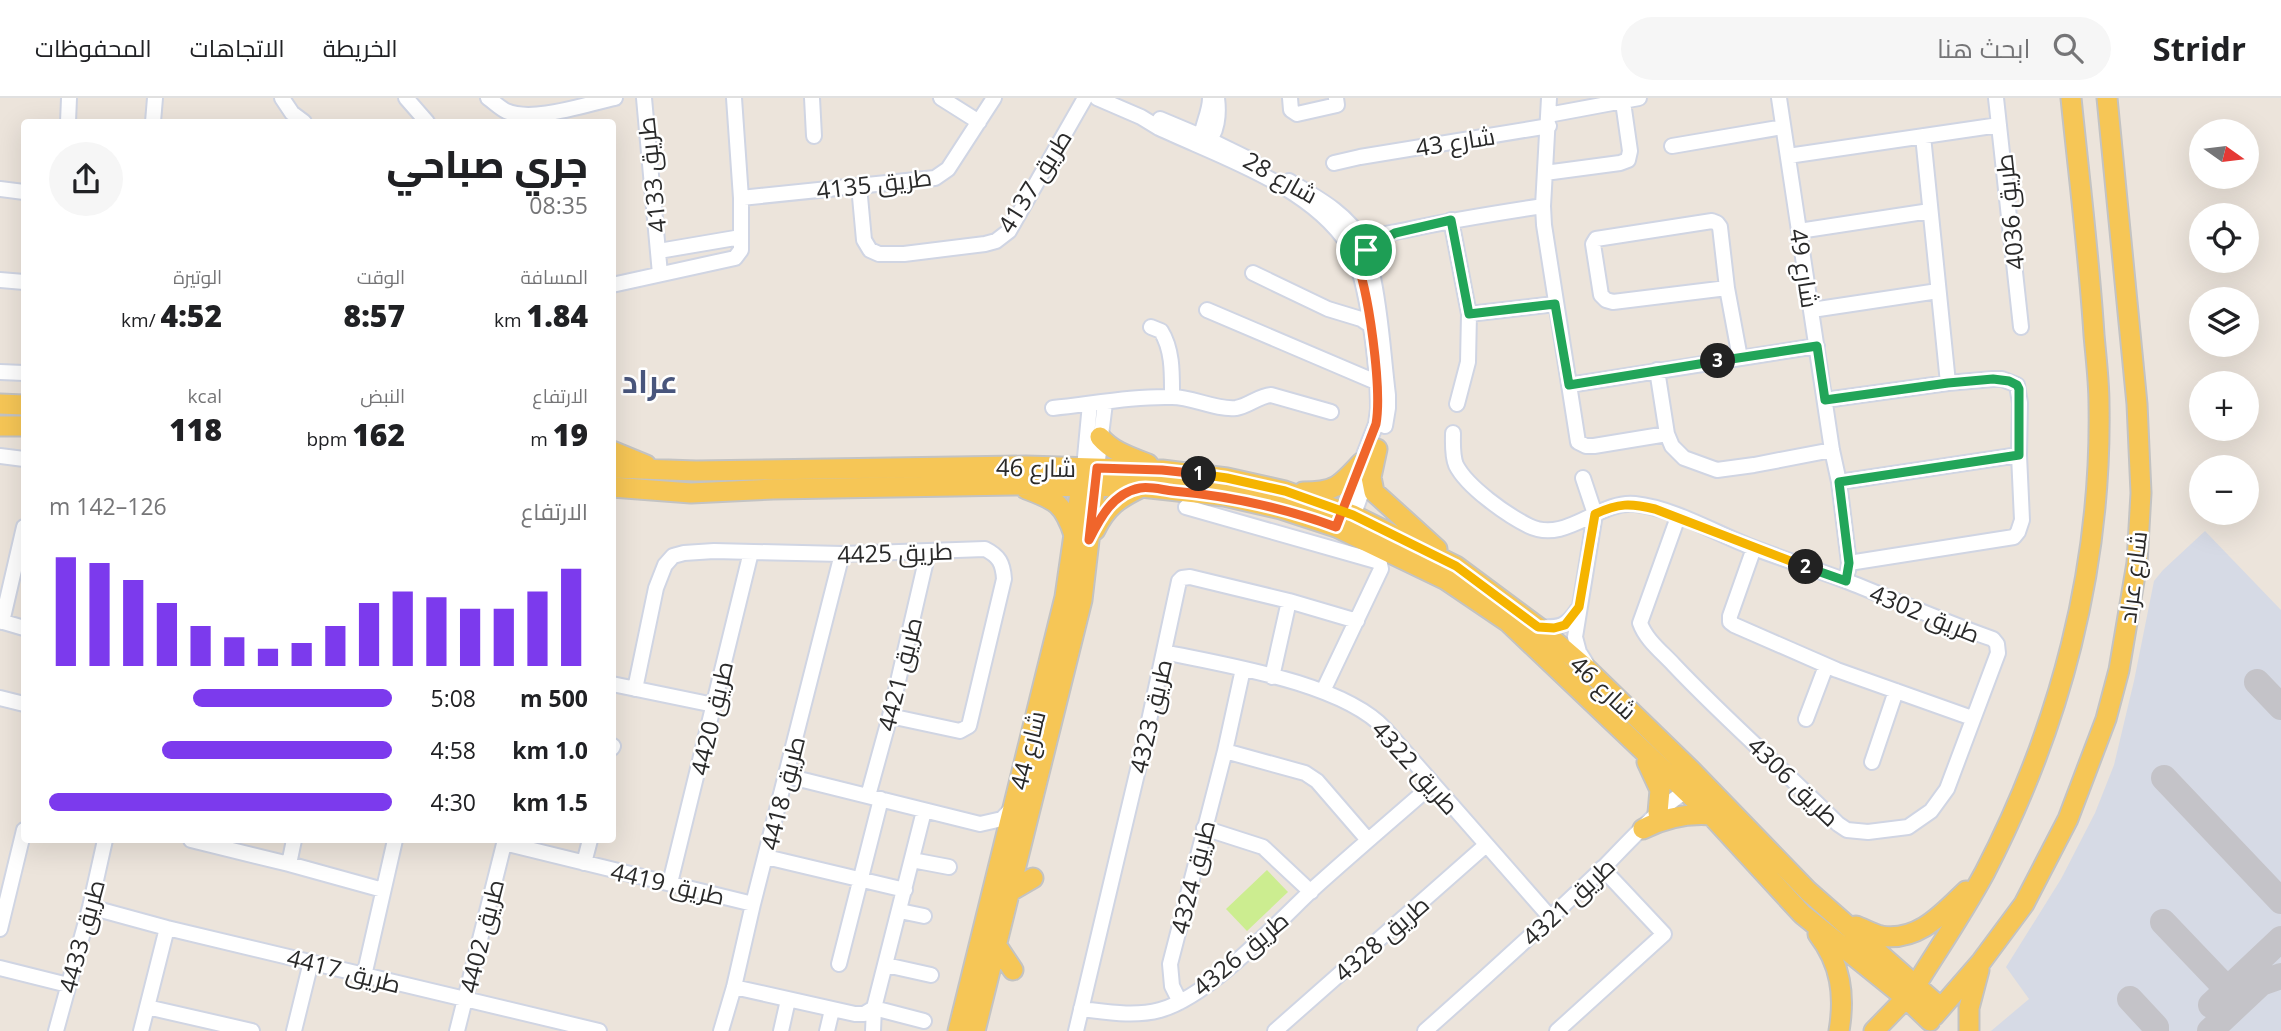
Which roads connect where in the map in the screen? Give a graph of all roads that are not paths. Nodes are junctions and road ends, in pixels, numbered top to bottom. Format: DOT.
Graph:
graph roads {
  1 [pos="69,98"];
  2 [pos="155,98"];
  3 [pos="282,98"];
  4 [pos="406,98"];
  5 [pos="488,98"];
  6 [pos="615,98"];
  7 [pos="644,98"];
  8 [pos="734,98"];
  9 [pos="812,98"];
  10 [pos="941,98"];
  11 [pos="993,98"];
  12 [pos="1085,98"];
  13 [pos="1097,98"];
  14 [pos="1290,98"];
  15 [pos="1336,98"];
  16 [pos="1549,98"];
  17 [pos="1639,98"];
  18 [pos="1779,98"];
  19 [pos="1996,98"];
  20 [pos="2071,98"];
  21 [pos="2107,98"];
  22 [pos="2117,98"];
  23 [pos="1623,102"];
  24 [pos="1214,103"];
  25 [pos="1141,117"];
  26 [pos="287,118"];
  27 [pos="68,119"];
  28 [pos="153,119"];
  29 [pos="424,119"];
  30 [pos="1548,120"];
  31 [pos="979,122"];
  32 [pos="1173,124"];
  33 [pos="1999,125"];
  34 [pos="1783,127"];
  35 [pos="814,136"];
  36 [pos="1923,136"];
  37 [pos="1203,143"];
  38 [pos="1672,146"];
  39 [pos="2113,150"];
  40 [pos="1788,156"];
  41 [pos="1247,158"];
  42 [pos="1334,163"];
  43 [pos="1545,173"];
  44 [pos="859,186"];
  45 [pos="0,189"];
  46 [pos="21,192"];
  47 [pos="741,198"];
  48 [pos="1542,206"];
  49 [pos="1930,211"];
  50 [pos="1451,220"];
  51 [pos="1799,232"];
  52 [pos="741,237"];
  53 [pos="1358,248"];
  54 [pos="659,251"];
  55 [pos="1253,273"];
  56 [pos="660,274"];
  57 [pos="0,280"];
  58 [pos="21,282"];
  59 [pos="616,284"];
  60 [pos="1727,288"];
  61 [pos="1938,291"];
  62 [pos="1364,292"];
  63 [pos="1555,304"];
  64 [pos="1207,310"];
  65 [pos="1812,310"];
  66 [pos="1339,314"];
  67 [pos="1469,314"];
  68 [pos="1370,325"];
  69 [pos="1151,327"];
  70 [pos="2021,327"];
  71 [pos="1817,346"];
  72 [pos="1740,358"];
  73 [pos="1657,370"];
  74 [pos="0,372"];
  75 [pos="21,373"];
  76 [pos="1376,382"];
  77 [pos="1948,383"];
  78 [pos="1569,385"];
  79 [pos="1172,397"];
  80 [pos="1825,400"];
  81 [pos="1105,403"];
  82 [pos="0,404"];
  83 [pos="1090,404"];
  84 [pos="1457,404"];
  85 [pos="21,405"];
  86 [pos="1053,408"];
  87 [pos="1331,412"];
  88 [pos="0,426"];
  89 [pos="21,426"];
  90 [pos="1452,433"];
  91 [pos="1667,434"];
  92 [pos="1100,437"];
  93 [pos="1377,449"];
  94 [pos="1832,450"];
  95 [pos="616,453"];
  96 [pos="2019,455"];
  97 [pos="0,456"];
  98 [pos="21,459"];
  99 [pos="1361,463"];
  100 [pos="616,468"];
  101 [pos="1162,470"];
  102 [pos="660,471"];
  103 [pos="1090,476"];
  104 [pos="1583,478"];
  105 [pos="1839,482"];
  106 [pos="1015,485"];
  107 [pos="1141,487"];
  108 [pos="618,491"];
  109 [pos="1285,491"];
  110 [pos="1186,507"];
  111 [pos="1595,514"];
  112 [pos="1678,517"];
  113 [pos="1345,521"];
  114 [pos="21,539"];
  115 [pos="1082,539"];
  116 [pos="1754,548"];
  117 [pos="751,552"];
  118 [pos="928,552"];
  119 [pos="842,554"];
  120 [pos="1849,563"];
  121 [pos="1456,566"];
  122 [pos="1846,581"];
  123 [pos="1289,601"];
  124 [pos="1579,607"];
  125 [pos="1,621"];
  126 [pos="1357,621"];
  127 [pos="21,627"];
  128 [pos="1538,627"];
  129 [pos="1164,652"];
  130 [pos="1998,653"];
  131 [pos="1826,666"];
  132 [pos="1243,669"];
  133 [pos="1588,670"];
  134 [pos="1272,677"];
  135 [pos="616,685"];
  136 [pos="635,689"];
  137 [pos="1323,691"];
  138 [pos="1896,691"];
  139 [pos="0,698"];
  140 [pos="21,703"];
  141 [pos="714,705"];
  142 [pos="890,716"];
  143 [pos="1972,718"];
  144 [pos="1806,719"];
  145 [pos="1638,746"];
  146 [pos="1225,751"];
  147 [pos="1872,762"];
  148 [pos="787,776"];
  149 [pos="1433,784"];
  150 [pos="1685,791"];
  151 [pos="1715,795"];
  152 [pos="874,798"];
  153 [pos="1013,807"];
  154 [pos="924,811"];
  155 [pos="1658,813"];
  156 [pos="1710,815"];
  157 [pos="979,824"];
  158 [pos="1204,828"];
  159 [pos="1643,829"];
  160 [pos="21,839"];
  161 [pos="1368,839"];
  162 [pos="104,843"];
  163 [pos="205,843"];
  164 [pos="294,843"];
  165 [pos="394,843"];
  166 [pos="505,843"];
  167 [pos="509,843"];
  168 [pos="589,843"];
  169 [pos="1486,845"];
  170 [pos="1002,852"];
  171 [pos="766,857"];
  172 [pos="912,860"];
  173 [pos="584,863"];
  174 [pos="289,864"];
  175 [pos="948,867"];
  176 [pos="1602,868"];
  177 [pos="1984,873"];
  178 [pos="1034,878"];
  179 [pos="861,879"];
  180 [pos="6,883"];
  181 [pos="670,883"];
  182 [pos="383,890"];
  183 [pos="905,890"];
  184 [pos="1808,891"];
  185 [pos="1009,892"];
  186 [pos="1311,892"];
  187 [pos="753,904"];
  188 [pos="90,907"];
  189 [pos="900,911"];
  190 [pos="1802,914"];
  191 [pos="924,916"];
  192 [pos="1550,917"];
  193 [pos="167,928"];
  194 [pos="0,929"];
  195 [pos="997,946"];
  196 [pos="311,962"];
  197 [pos="1981,962"];
  198 [pos="839,964"];
  199 [pos="886,965"];
  200 [pos="0,968"];
  201 [pos="1013,970"];
  202 [pos="931,975"];
  203 [pos="364,976"];
  204 [pos="68,985"];
  205 [pos="734,987"];
  206 [pos="1911,992"];
  207 [pos="465,999"];
  208 [pos="788,1000"];
  209 [pos="1180,1002"];
  210 [pos="146,1007"];
  211 [pos="874,1008"];
  212 [pos="1081,1009"];
  213 [pos="832,1010"];
  214 [pos="1930,1020"];
  215 [pos="924,1021"];
  216 [pos="574,1028"];
  217 [pos="56,1031"];
  218 [pos="141,1031"];
  219 [pos="252,1031"];
  220 [pos="294,1031"];
  221 [pos="457,1031"];
  222 [pos="599,1031"];
  223 [pos="721,1031"];
  224 [pos="781,1031"];
  225 [pos="827,1031"];
  226 [pos="873,1031"];
  227 [pos="958,1031"];
  228 [pos="975,1031"];
  229 [pos="1076,1031"];
  230 [pos="1275,1031"];
  231 [pos="1425,1031"];
  232 [pos="1557,1031"];
  233 [pos="1839,1031"];
  234 [pos="1874,1031"];
  235 [pos="1969,1031"];
  1 -- 27 [label="street"];
  2 -- 28 [label="street"];
  3 -- 26 [label="street"];
  4 -- 29 [label="street"];
  5 -- 6 [label="street, طريق 4133"];
  7 -- 54 [label="street, طريق 4133"];
  8 -- 47 [label="street"];
  9 -- 35 [label="street"];
  10 -- 31 [label="street"];
  11 -- 31 [label="street, طريق 4135"];
  12 -- 44 [label="street, طريق 4137"];
  13 -- 25 [label="street, شارع 28"];
  14 -- 15 [label="street"];
  16 -- 30 [label="street"];
  17 -- 23 [label="street, شارع 43"];
  18 -- 34 [label="street, شارع 49"];
  19 -- 33 [label="street, طريق 4036"];
  20 -- 177 [label="main road, شارع عراد"];
  21 -- 39 [label="main road, شارع عراد"];
  22 -- 39 [label="main road"];
  23 -- 30 [label="street, شارع 43"];
  23 -- 43 [label="street"];
  24 -- 32 [label="street"];
  24 -- 37 [label="street"];
  24 -- 41 [label="street"];
  25 -- 32 [label="street, شارع 28"];
  25 -- 37 [label="street, شارع 28"];
  30 -- 42 [label="street, شارع 43"];
  30 -- 43 [label="street"];
  31 -- 44 [label="street, طريق 4135"];
  32 -- 37 [label="street, شارع 28"];
  33 -- 36 [label="street"];
  33 -- 70 [label="street, طريق 4036"];
  34 -- 38 [label="street"];
  34 -- 40 [label="street, شارع 49"];
  36 -- 40 [label="street"];
  36 -- 49 [label="street"];
  37 -- 41 [label="street, شارع 28"];
  37 -- 53 [label="street, شارع 28"];
  39 -- 197 [label="main road, شارع عراد"];
  40 -- 51 [label="street, شارع 49"];
  41 -- 53 [label="street, شارع 28"];
  43 -- 48 [label="street"];
  44 -- 47 [label="street, طريق 4135"];
  45 -- 46 [label="street"];
  47 -- 52 [label="street"];
  48 -- 50 [label="street"];
  48 -- 63 [label="street"];
  49 -- 51 [label="street"];
  49 -- 61 [label="street"];
  50 -- 53 [label="street"];
  50 -- 67 [label="street"];
  51 -- 65 [label="street, شارع 49"];
  52 -- 54 [label="street, طريق 4133"];
  52 -- 56 [label="street"];
  53 -- 62 [label="street, شارع 28"];
  53 -- 93 [label="street, شارع 28"];
  54 -- 56 [label="street, طريق 4133"];
  55 -- 66 [label="street"];
  56 -- 59 [label="street"];
  57 -- 58 [label="street"];
  60 -- 60 [label="street"];
  60 -- 72 [label="street"];
  61 -- 65 [label="street"];
  61 -- 77 [label="street"];
  62 -- 66 [label="street"];
  62 -- 68 [label="street, شارع 28"];
  63 -- 67 [label="street"];
  63 -- 78 [label="street"];
  64 -- 76 [label="street"];
  65 -- 71 [label="street, شارع 49"];
  66 -- 68 [label="street"];
  67 -- 84 [label="street"];
  68 -- 76 [label="street, شارع 28"];
  69 -- 79 [label="street"];
  71 -- 72 [label="street"];
  71 -- 80 [label="street, شارع 49"];
  72 -- 73 [label="street"];
  73 -- 78 [label="street"];
  73 -- 91 [label="street"];
  74 -- 75 [label="street"];
  76 -- 99 [label="street, شارع 28"];
  77 -- 80 [label="street"];
  77 -- 96 [label="street"];
  78 -- 91 [label="street"];
  79 -- 81 [label="street"];
  79 -- 87 [label="street"];
  80 -- 94 [label="street, شارع 49"];
  81 -- 83 [label="street"];
  81 -- 92 [label="street"];
  82 -- 85 [label="main road"];
  83 -- 86 [label="street"];
  83 -- 103 [label="street"];
  88 -- 89 [label="main road"];
  90 -- 111 [label="street, طريق 4302"];
  91 -- 94 [label="street"];
  92 -- 101 [label="main road"];
  92 -- 103 [label="street"];
  93 -- 113 [label="street, شارع 28"];
  93 -- 121 [label="main road"];
  94 -- 105 [label="street, شارع 49"];
  95 -- 102 [label="main road"];
  96 -- 105 [label="street"];
  96 -- 120 [label="street"];
  97 -- 98 [label="street"];
  99 -- 109 [label="main road"];
  99 -- 113 [label="street, شارع 28"];
  100 -- 102 [label="main road, شارع 46"];
  101 -- 103 [label="main road, شارع 46"];
  101 -- 109 [label="main road, شارع 46"];
  102 -- 103 [label="main road, شارع 46"];
  103 -- 106 [label="main road, شارع 46"];
  103 -- 107 [label="main road, شارع 46"];
  103 -- 115 [label="main road, شارع 44"];
  104 -- 111 [label="street"];
  105 -- 120 [label="street, شارع 49"];
  106 -- 108 [label="main road, شارع 46"];
  106 -- 115 [label="main road"];
  107 -- 113 [label="main road, شارع 46"];
  107 -- 115 [label="main road"];
  109 -- 113 [label="main road, شارع 46"];
  110 -- 126 [label="street"];
  111 -- 112 [label="street, طريق 4302"];
  111 -- 124 [label="street"];
  112 -- 116 [label="street, طريق 4302"];
  112 -- 143 [label="street, طريق 4306"];
  113 -- 121 [label="main road, شارع 46"];
  113 -- 145 [label="main road, شارع 46"];
  114 -- 125 [label="street"];
  115 -- 153 [label="main road, شارع 44"];
  115 -- 185 [label="main road, شارع 44"];
  116 -- 122 [label="street, طريق 4302"];
  116 -- 131 [label="street"];
  117 -- 119 [label="street, طريق 4425"];
  117 -- 136 [label="street, طريق 4425"];
  117 -- 141 [label="street, طريق 4420"];
  118 -- 119 [label="street, طريق 4425"];
  118 -- 142 [label="street, طريق 4421"];
  118 -- 142 [label="street, طريق 4425"];
  119 -- 148 [label="street, طريق 4418"];
  120 -- 122 [label="street, شارع 49"];
  121 -- 128 [label="main road, شارع 46"];
  122 -- 130 [label="street, طريق 4302"];
  123 -- 126 [label="street, طريق 4323"];
  123 -- 129 [label="street, طريق 4323"];
  123 -- 134 [label="street"];
  124 -- 128 [label="street"];
  124 -- 133 [label="street"];
  125 -- 127 [label="street"];
  126 -- 137 [label="street"];
  128 -- 133 [label="main road, شارع 46"];
  129 -- 132 [label="street, طريق 4322"];
  129 -- 212 [label="street, طريق 4323"];
  130 -- 143 [label="street, طريق 4306"];
  131 -- 138 [label="street"];
  131 -- 144 [label="street"];
  132 -- 134 [label="street, طريق 4322"];
  132 -- 146 [label="street, طريق 4324"];
  133 -- 151 [label="main road, شارع 46"];
  134 -- 137 [label="street, طريق 4322"];
  135 -- 136 [label="street"];
  136 -- 141 [label="street"];
  137 -- 149 [label="street, طريق 4322"];
  138 -- 143 [label="street"];
  138 -- 147 [label="street"];
  139 -- 140 [label="street"];
  141 -- 181 [label="street, طريق 4420"];
  142 -- 152 [label="street, طريق 4421"];
  145 -- 150 [label="main road, شارع 46"];
  145 -- 155 [label="main road"];
  146 -- 158 [label="street, طريق 4324"];
  146 -- 161 [label="street"];
  148 -- 152 [label="street"];
  148 -- 171 [label="street, طريق 4418"];
  149 -- 161 [label="street, طريق 4326"];
  149 -- 169 [label="street, طريق 4322"];
  150 -- 151 [label="street"];
  150 -- 155 [label="street, طريق 4321"];
  150 -- 156 [label="main road, شارع 46"];
  151 -- 184 [label="main road, شارع 46"];
  152 -- 154 [label="street"];
  152 -- 179 [label="street, طريق 4421"];
  153 -- 157 [label="street"];
  153 -- 170 [label="main road, شارع 44"];
  154 -- 157 [label="street"];
  154 -- 172 [label="street"];
  155 -- 159 [label="street, طريق 4321"];
  156 -- 159 [label="main road"];
  156 -- 190 [label="main road, شارع 46"];
  157 -- 170 [label="street"];
  158 -- 186 [label="street, طريق 4326"];
  158 -- 209 [label="street, طريق 4324"];
  159 -- 176 [label="street, طريق 4321"];
  160 -- 180 [label="street"];
  161 -- 186 [label="street, طريق 4326"];
  162 -- 188 [label="street, طريق 4433"];
  163 -- 174 [label="street"];
  164 -- 174 [label="street"];
  165 -- 182 [label="street"];
  166 -- 207 [label="street, طريق 4402"];
  167 -- 173 [label="street, طريق 4419"];
  168 -- 173 [label="street, طريق 4419"];
  169 -- 192 [label="street, طريق 4322"];
  169 -- 230 [label="street, طريق 4328"];
  170 -- 227 [label="main road, شارع 44"];
  171 -- 179 [label="street"];
  171 -- 187 [label="street, طريق 4418"];
  172 -- 175 [label="street"];
  172 -- 183 [label="street"];
  173 -- 181 [label="street, طريق 4419"];
  174 -- 182 [label="street"];
  176 -- 192 [label="street, طريق 4321"];
  176 -- 232 [label="street"];
  177 -- 184 [label="main road"];
  177 -- 206 [label="main road, شارع عراد"];
  178 -- 185 [label="main road"];
  179 -- 183 [label="street"];
  179 -- 198 [label="street, طريق 4421"];
  180 -- 194 [label="street"];
  181 -- 187 [label="street, طريق 4419"];
  182 -- 203 [label="street"];
  183 -- 189 [label="street"];
  184 -- 206 [label="main road, شارع 46"];
  185 -- 195 [label="main road, شارع 44"];
  186 -- 209 [label="street, طريق 4326"];
  187 -- 205 [label="street, طريق 4418"];
  188 -- 193 [label="street, طريق 4417"];
  188 -- 204 [label="street, طريق 4433"];
  189 -- 191 [label="street"];
  189 -- 199 [label="street"];
  190 -- 206 [label="main road, شارع 46"];
  190 -- 233 [label="main road"];
  192 -- 231 [label="street, طريق 4321"];
  193 -- 196 [label="street, طريق 4417"];
  193 -- 210 [label="street"];
  195 -- 201 [label="main road"];
  195 -- 228 [label="main road, شارع 44"];
  196 -- 203 [label="street, طريق 4417"];
  196 -- 220 [label="street"];
  197 -- 214 [label="main road, شارع عراد"];
  197 -- 235 [label="main road"];
  199 -- 202 [label="street"];
  199 -- 211 [label="street"];
  200 -- 204 [label="street"];
  203 -- 207 [label="street, طريق 4417"];
  204 -- 217 [label="street, طريق 4433"];
  205 -- 208 [label="street"];
  205 -- 223 [label="street, طريق 4418"];
  206 -- 214 [label="main road, شارع 46"];
  206 -- 234 [label="main road, شارع عراد"];
  207 -- 216 [label="street, طريق 4417"];
  207 -- 221 [label="street, طريق 4402"];
  208 -- 213 [label="street"];
  208 -- 224 [label="street"];
  209 -- 212 [label="street, طريق 4326"];
  210 -- 218 [label="street"];
  210 -- 219 [label="street"];
  211 -- 213 [label="street"];
  211 -- 215 [label="street"];
  211 -- 226 [label="street"];
  212 -- 229 [label="street, طريق 4323"];
  213 -- 225 [label="street"];
  216 -- 222 [label="street, طريق 4417"];
}
